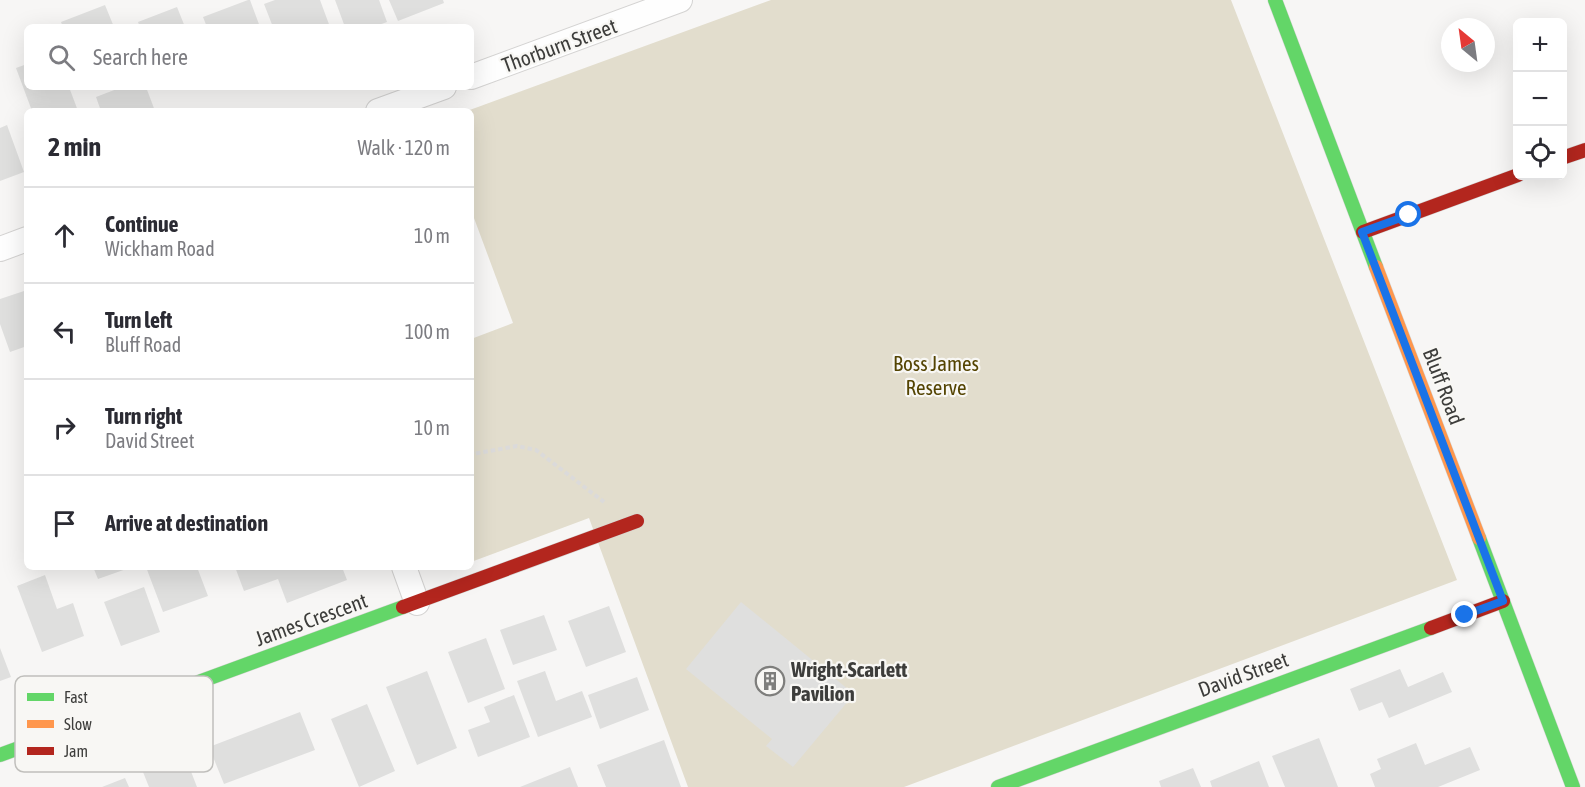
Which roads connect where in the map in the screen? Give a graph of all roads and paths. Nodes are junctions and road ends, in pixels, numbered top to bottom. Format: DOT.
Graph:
graph roads {
  1 [pos="680,0"];
  2 [pos="1275,0"];
  3 [pos="474,76"];
  4 [pos="436,90"];
  5 [pos="386,108"];
  6 [pos="1585,150"];
  7 [pos="1567,157"];
  8 [pos="1513,177"];
  9 [pos="1362,232"];
  10 [pos="24,240"];
  11 [pos="0,249"];
  12 [pos="474,454"];
  13 [pos="636,521"];
  14 [pos="405,570"];
  15 [pos="1503,601"];
  16 [pos="417,603"];
  17 [pos="213,677"];
  18 [pos="15,750"];
  19 [pos="0,755"];
  20 [pos="998,787"];
  21 [pos="1573,787"];
  1 -- 3 [label="street, Thorburn Street"];
  2 -- 9 [label="street, Bluff Road"];
  4 -- 5 [label="street"];
  6 -- 7 [label="street"];
  8 -- 9 [label="street"];
  9 -- 15 [label="street, Bluff Road"];
  10 -- 11 [label="street"];
  12 -- 13 [label="path"];
  13 -- 16 [label="street, James Crescent"];
  14 -- 16 [label="street"];
  15 -- 20 [label="street, David Street"];
  15 -- 21 [label="street, Bluff Road"];
  16 -- 17 [label="street, James Crescent"];
  18 -- 19 [label="street, James Crescent"];
}
